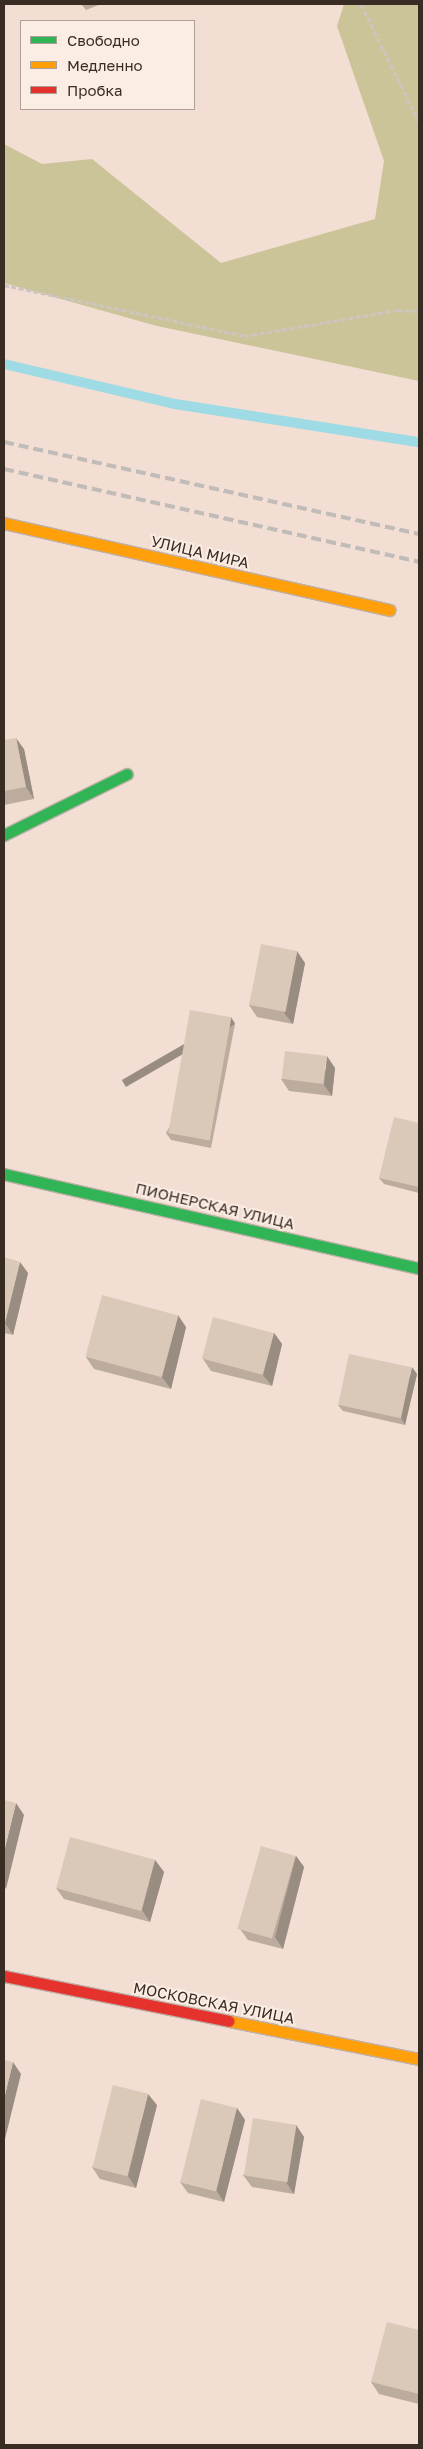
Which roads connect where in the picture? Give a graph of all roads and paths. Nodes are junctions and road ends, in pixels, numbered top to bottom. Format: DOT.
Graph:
graph roads {
  1 [pos="361,4"];
  2 [pos="419,122"];
  3 [pos="4,285"];
  4 [pos="419,311"];
  5 [pos="4,523"];
  6 [pos="389,610"];
  7 [pos="127,774"];
  8 [pos="4,835"];
  9 [pos="4,1174"];
  10 [pos="419,1268"];
  11 [pos="4,1976"];
  12 [pos="419,2059"];
  1 -- 2 [label="path"];
  3 -- 4 [label="path"];
  5 -- 6 [label="street, УЛИЦА МИРА"];
  7 -- 8 [label="street"];
  9 -- 10 [label="street, ПИОНЕРСКАЯ УЛИЦА"];
  11 -- 12 [label="street, МОСКОВСКАЯ УЛИЦА"];
}
